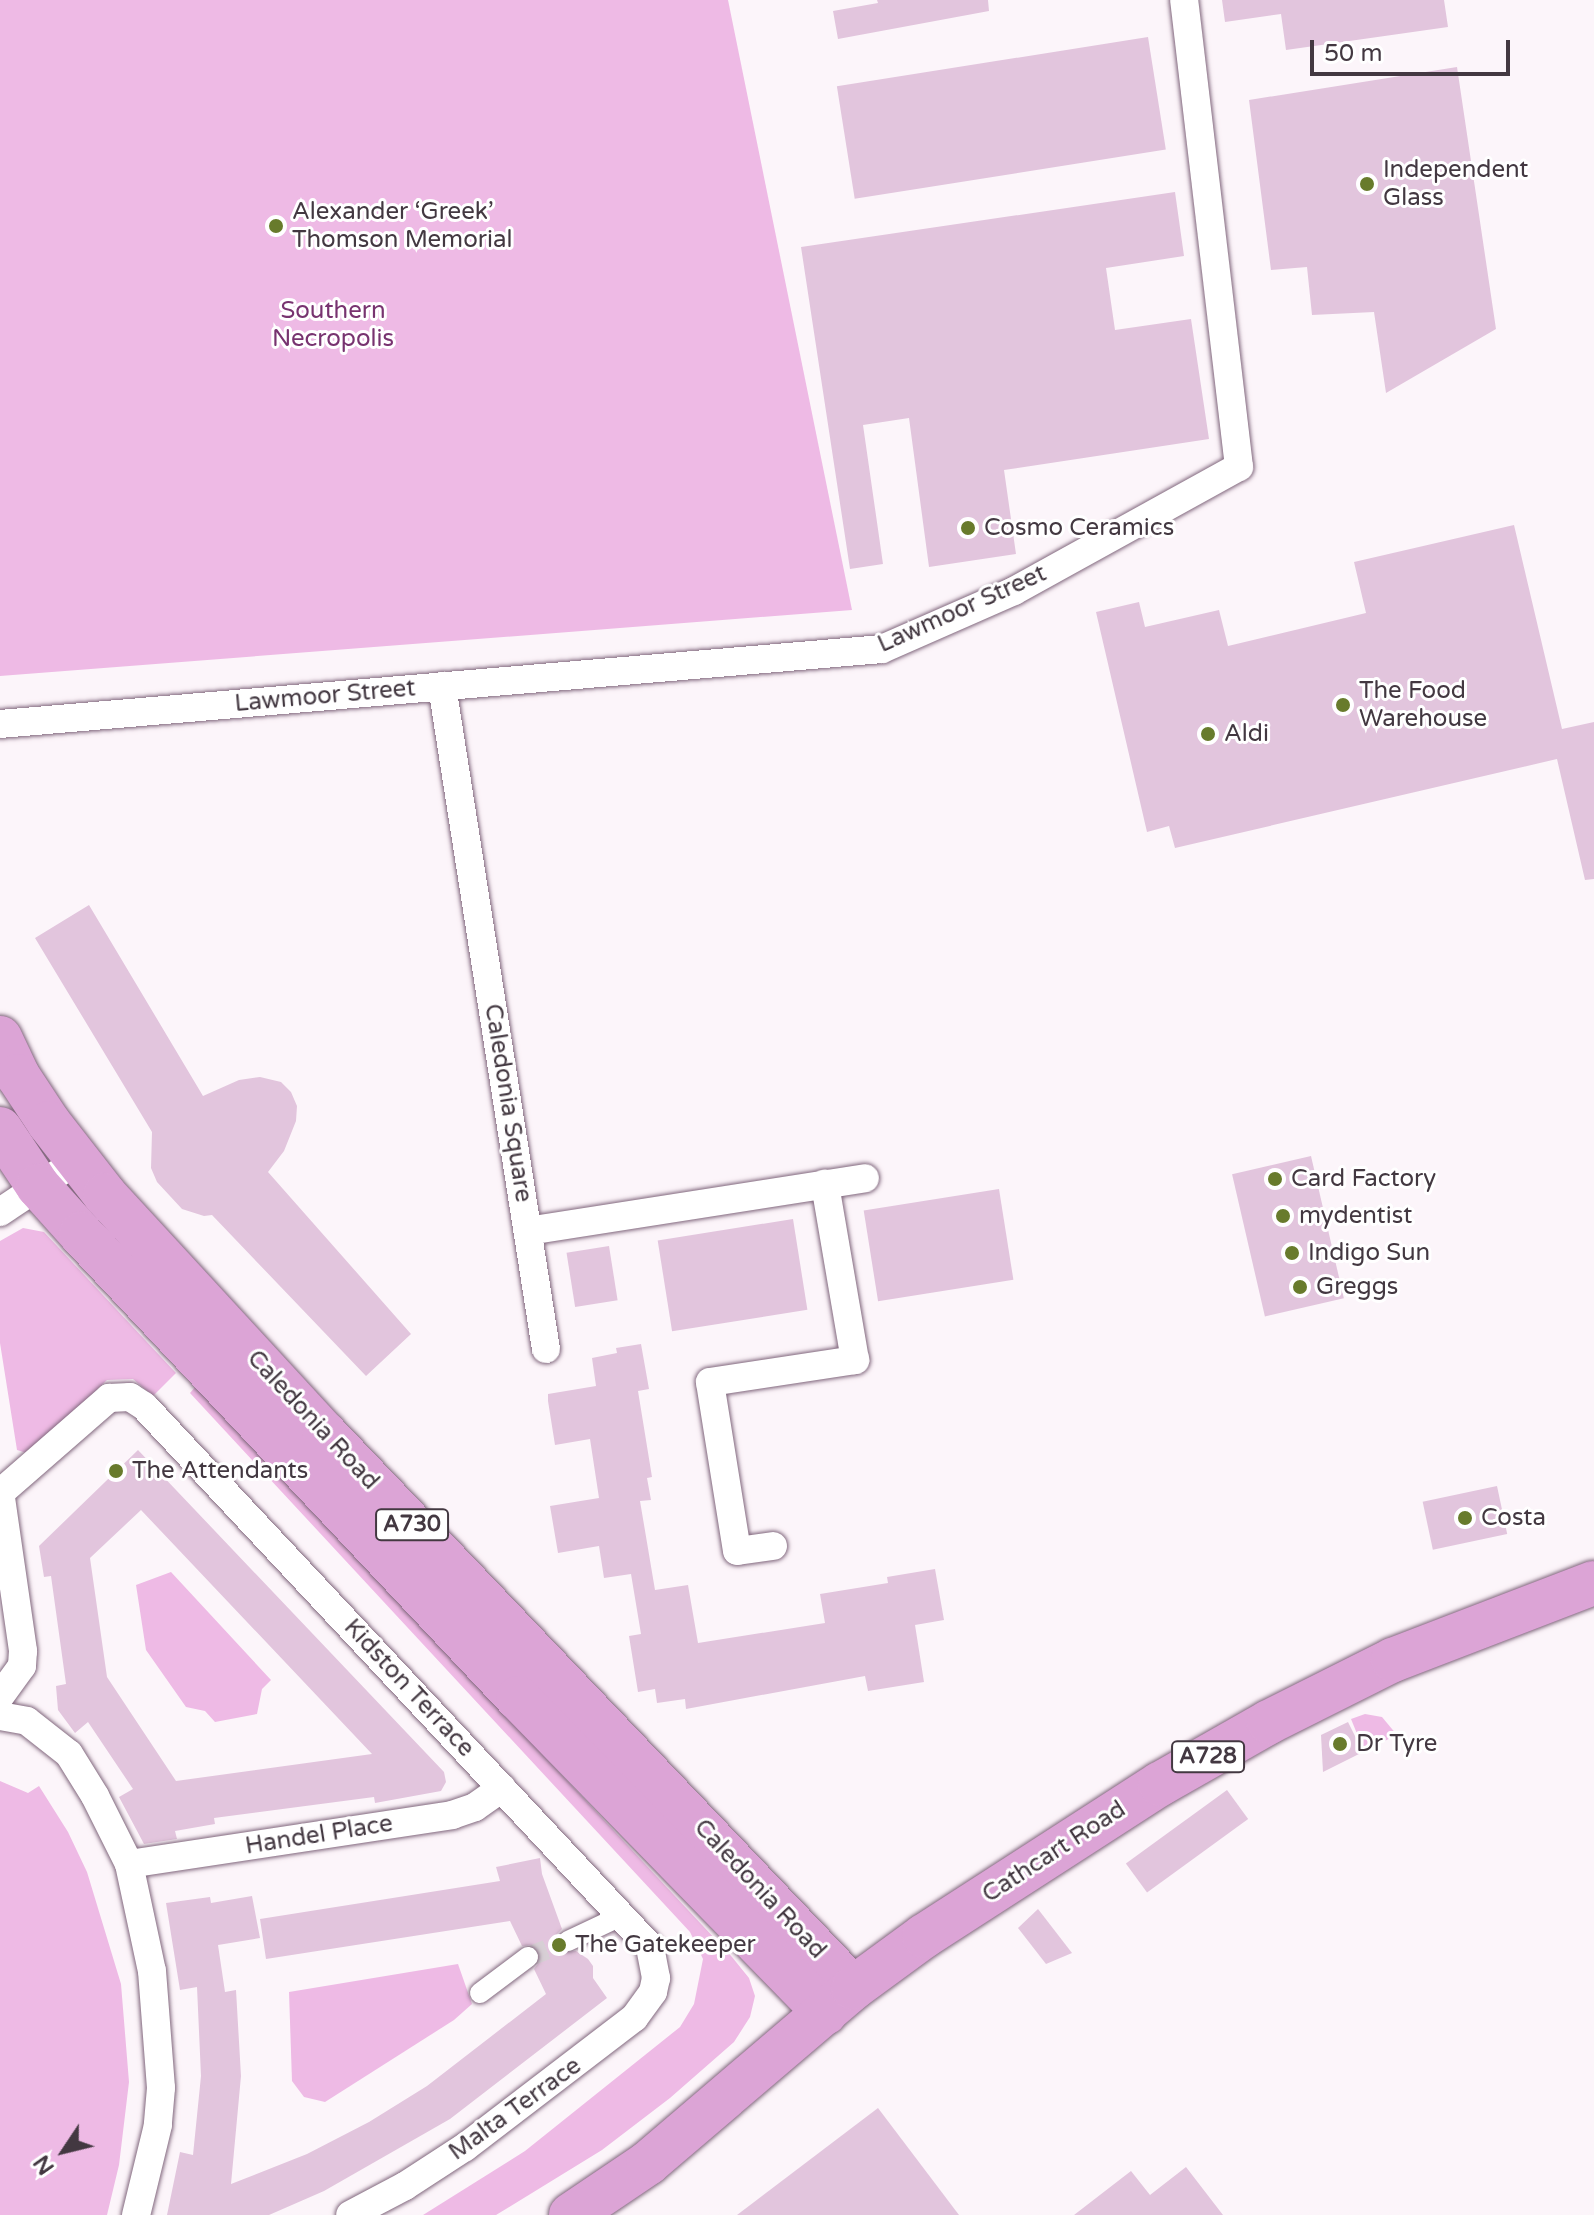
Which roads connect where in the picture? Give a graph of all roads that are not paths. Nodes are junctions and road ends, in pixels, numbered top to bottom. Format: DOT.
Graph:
graph roads {
  1 [pos="1184,0"];
  2 [pos="442,686"];
  3 [pos="0,724"];
  4 [pos="0,1038"];
  5 [pos="49,1123"];
  6 [pos="4,1145"];
  7 [pos="78,1160"];
  8 [pos="865,1178"];
  9 [pos="825,1184"];
  10 [pos="38,1186"];
  11 [pos="0,1212"];
  12 [pos="528,1231"];
  13 [pos="546,1349"];
  14 [pos="0,1492"];
  15 [pos="773,1546"];
  16 [pos="1594,1583"];
  17 [pos="0,1696"];
  18 [pos="0,1716"];
  19 [pos="502,1788"];
  20 [pos="129,1864"];
  21 [pos="623,1915"];
  22 [pos="568,1941"];
  23 [pos="528,1957"];
  24 [pos="656,1978"];
  25 [pos="480,1993"];
  26 [pos="839,2001"];
  27 [pos="136,2215"];
  28 [pos="350,2215"];
  29 [pos="571,2215"];
  1 -- 2 [label="street, Lawmoor Street"];
  2 -- 3 [label="street, Lawmoor Street"];
  2 -- 12 [label="street, Caledonia Square"];
  4 -- 5 [label="main road, Caledonia Road / A730"];
  5 -- 6 [label="street"];
  5 -- 7 [label="main road, Caledonia Road / A730"];
  6 -- 10 [label="main road, Caledonia Road / A730"];
  7 -- 10 [label="street"];
  7 -- 26 [label="main road, Caledonia Road / A730"];
  8 -- 9 [label="street, Caledonia Square"];
  9 -- 12 [label="street, Caledonia Square"];
  9 -- 15 [label="street"];
  10 -- 11 [label="street"];
  10 -- 26 [label="main road, Caledonia Road / A730"];
  12 -- 13 [label="street"];
  14 -- 17 [label="street"];
  14 -- 19 [label="street, Kidston Terrace"];
  16 -- 26 [label="main road, Cathcart Road / A728"];
  18 -- 20 [label="street"];
  19 -- 20 [label="street, Handel Place"];
  19 -- 21 [label="street, Kidston Terrace"];
  20 -- 27 [label="street"];
  21 -- 22 [label="street"];
  21 -- 24 [label="street, Kidston Terrace"];
  23 -- 25 [label="street"];
  24 -- 28 [label="street, Malta Terrace"];
  26 -- 29 [label="main road, Cathcart Road / A728"];
}
